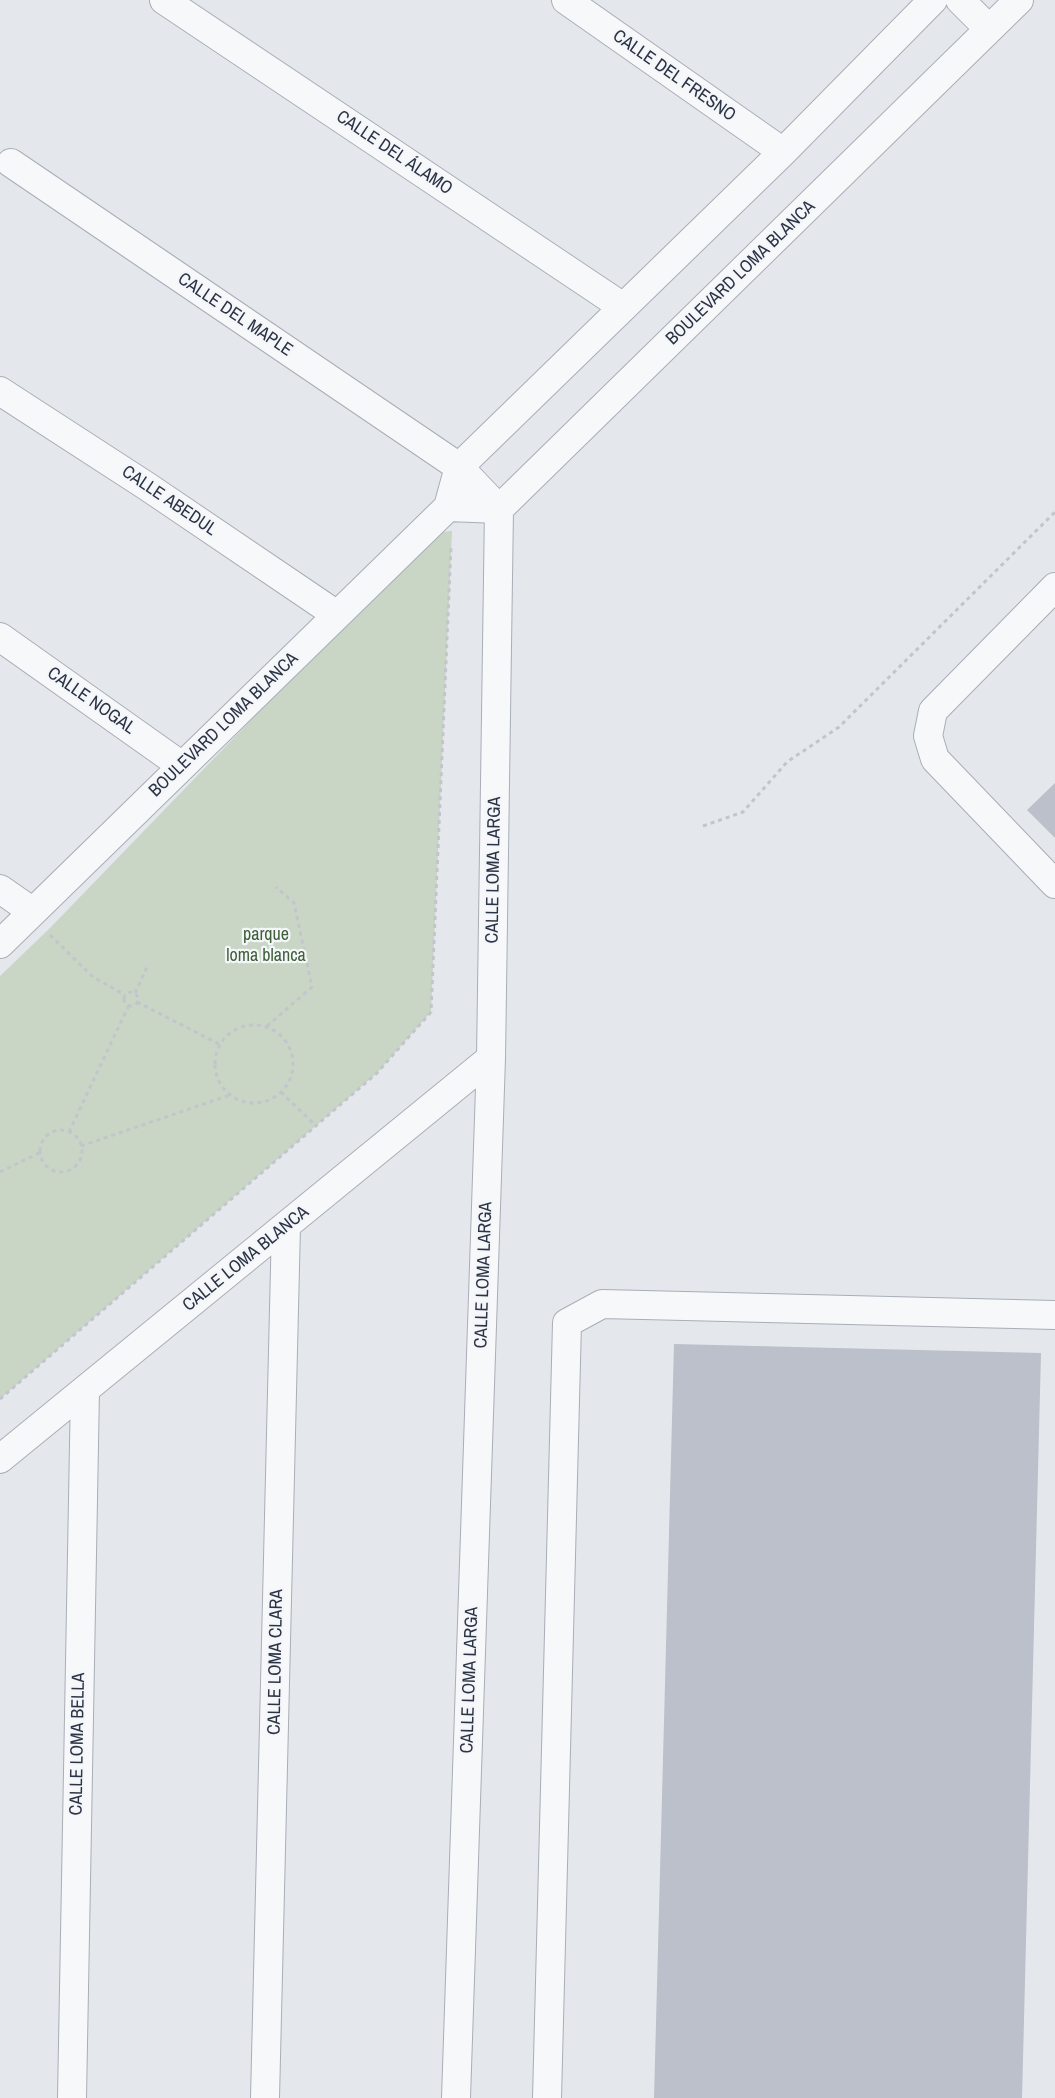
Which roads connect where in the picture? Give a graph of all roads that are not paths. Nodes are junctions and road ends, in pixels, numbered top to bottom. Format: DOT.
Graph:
graph roads {
  1 [pos="164,0"];
  2 [pos="566,0"];
  3 [pos="933,0"];
  4 [pos="960,0"];
  5 [pos="1019,0"];
  6 [pos="989,29"];
  7 [pos="783,152"];
  8 [pos="11,163"];
  9 [pos="623,307"];
  10 [pos="0,391"];
  11 [pos="459,468"];
  12 [pos="448,507"];
  13 [pos="500,509"];
  14 [pos="1055,587"];
  15 [pos="337,615"];
  16 [pos="0,637"];
  17 [pos="182,766"];
  18 [pos="1055,884"];
  19 [pos="0,889"];
  20 [pos="40,922"];
  21 [pos="0,944"];
  22 [pos="491,1058"];
  23 [pos="286,1226"];
  24 [pos="1055,1315"];
  25 [pos="84,1390"];
  26 [pos="0,1459"];
  27 [pos="72,2098"];
  28 [pos="265,2098"];
  29 [pos="456,2098"];
  30 [pos="547,2098"];
  1 -- 9 [label="street, CALLE DEL ÁLAMO"];
  2 -- 7 [label="street, CALLE DEL FRESNO"];
  3 -- 7 [label="street"];
  4 -- 6 [label="street"];
  5 -- 6 [label="street, BOULEVARD LOMA BLANCA"];
  6 -- 13 [label="street, BOULEVARD LOMA BLANCA"];
  7 -- 9 [label="street"];
  8 -- 11 [label="street, CALLE DEL MAPLE"];
  9 -- 11 [label="street"];
  10 -- 15 [label="street, CALLE ABEDUL"];
  11 -- 12 [label="street"];
  11 -- 13 [label="street"];
  12 -- 13 [label="street"];
  12 -- 15 [label="street, BOULEVARD LOMA BLANCA"];
  13 -- 22 [label="street, CALLE LOMA LARGA"];
  14 -- 18 [label="street"];
  15 -- 17 [label="street, BOULEVARD LOMA BLANCA"];
  16 -- 17 [label="street, CALLE NOGAL"];
  17 -- 20 [label="street, BOULEVARD LOMA BLANCA"];
  19 -- 20 [label="street"];
  20 -- 21 [label="street, BOULEVARD LOMA BLANCA"];
  22 -- 23 [label="street, CALLE LOMA BLANCA"];
  22 -- 29 [label="street, CALLE LOMA LARGA"];
  23 -- 25 [label="street, CALLE LOMA BLANCA"];
  23 -- 28 [label="street, CALLE LOMA CLARA"];
  24 -- 30 [label="street"];
  25 -- 26 [label="street, CALLE LOMA BLANCA"];
  25 -- 27 [label="street, CALLE LOMA BELLA"];
}
